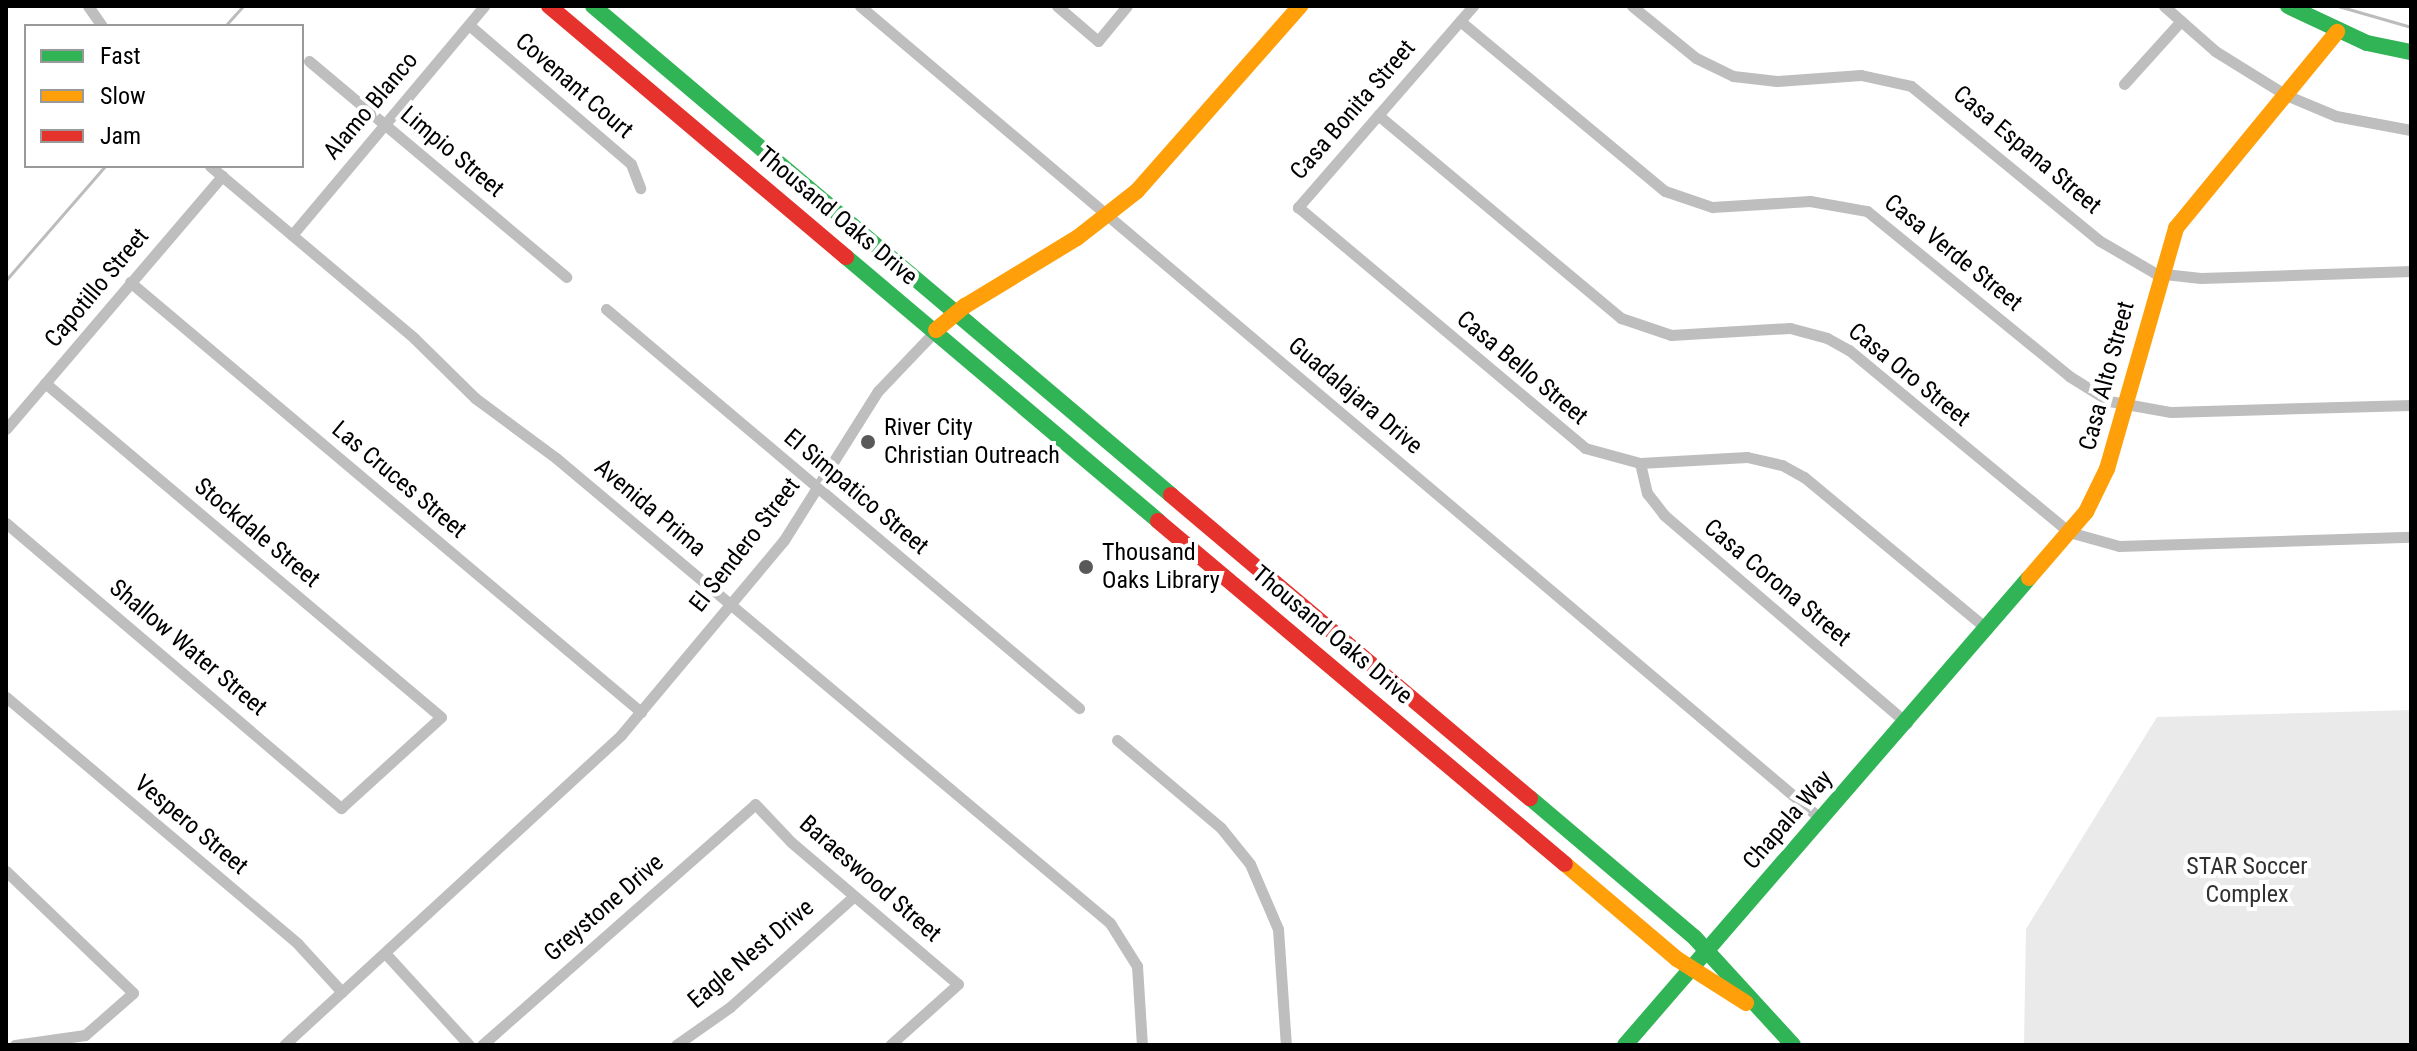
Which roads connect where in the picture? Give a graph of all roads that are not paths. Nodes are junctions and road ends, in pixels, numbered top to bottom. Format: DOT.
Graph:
graph roads {
  1 [pos="88,6"];
  2 [pos="484,6"];
  3 [pos="549,6"];
  4 [pos="593,6"];
  5 [pos="860,6"];
  6 [pos="1057,6"];
  7 [pos="1127,6"];
  8 [pos="1300,6"];
  9 [pos="1473,6"];
  10 [pos="1632,6"];
  11 [pos="2164,6"];
  12 [pos="2288,6"];
  13 [pos="1460,21"];
  14 [pos="2181,21"];
  15 [pos="101,24"];
  16 [pos="469,25"];
  17 [pos="2337,32"];
  18 [pos="2411,52"];
  19 [pos="309,61"];
  20 [pos="2124,84"];
  21 [pos="2286,95"];
  22 [pos="1378,115"];
  23 [pos="384,124"];
  24 [pos="2411,130"];
  25 [pos="212,168"];
  26 [pos="222,176"];
  27 [pos="640,188"];
  28 [pos="1298,207"];
  29 [pos="1108,216"];
  30 [pos="292,235"];
  31 [pos="2411,271"];
  32 [pos="2159,274"];
  33 [pos="566,277"];
  34 [pos="130,282"];
  35 [pos="606,309"];
  36 [pos="956,312"];
  37 [pos="936,330"];
  38 [pos="45,383"];
  39 [pos="2411,405"];
  40 [pos="2123,406"];
  41 [pos="6,429"];
  42 [pos="1640,463"];
  43 [pos="819,490"];
  44 [pos="6,523"];
  45 [pos="2069,532"];
  46 [pos="2411,537"];
  47 [pos="731,605"];
  48 [pos="1987,629"];
  49 [pos="6,697"];
  50 [pos="1079,708"];
  51 [pos="641,712"];
  52 [pos="1907,723"];
  53 [pos="1117,740"];
  54 [pos="755,804"];
  55 [pos="341,808"];
  56 [pos="1821,819"];
  57 [pos="6,871"];
  58 [pos="854,896"];
  59 [pos="1706,949"];
  60 [pos="385,953"];
  61 [pos="1689,969"];
  62 [pos="342,992"];
  63 [pos="1760,1012"];
  64 [pos="15,1045"];
  65 [pos="284,1045"];
  66 [pos="469,1045"];
  67 [pos="482,1045"];
  68 [pos="676,1045"];
  69 [pos="890,1045"];
  70 [pos="1142,1045"];
  71 [pos="1286,1045"];
  72 [pos="1625,1045"];
  73 [pos="1793,1045"];
  1 -- 15 [label="street"];
  2 -- 16 [label="street, Alamo Blanco"];
  3 -- 37 [label="main road, Thousand Oaks Drive"];
  4 -- 36 [label="main road, Thousand Oaks Drive"];
  5 -- 29 [label="street, Guadalajara Drive"];
  6 -- 7 [label="street"];
  8 -- 29 [label="main road, El Sendero Street"];
  9 -- 13 [label="street, Casa Bonita Street"];
  10 -- 32 [label="street, Casa Espana Street"];
  11 -- 14 [label="street"];
  12 -- 17 [label="main road"];
  13 -- 22 [label="street, Casa Bonita Street"];
  13 -- 40 [label="street, Casa Verde Street"];
  14 -- 20 [label="street"];
  14 -- 21 [label="street"];
  16 -- 23 [label="street, Alamo Blanco"];
  16 -- 27 [label="street, Covenant Court"];
  17 -- 18 [label="main road"];
  17 -- 21 [label="main road, Casa Alto Street"];
  19 -- 23 [label="street, Limpio Street"];
  21 -- 24 [label="street"];
  21 -- 32 [label="main road, Casa Alto Street"];
  22 -- 28 [label="street, Casa Bonita Street"];
  22 -- 45 [label="street, Casa Oro Street"];
  23 -- 30 [label="street, Alamo Blanco"];
  23 -- 33 [label="street, Limpio Street"];
  25 -- 26 [label="street, Avenida Prima"];
  26 -- 30 [label="street, Avenida Prima"];
  26 -- 34 [label="street, Capotillo Street"];
  28 -- 42 [label="street, Casa Bello Street"];
  29 -- 36 [label="main road, El Sendero Street"];
  29 -- 56 [label="street, Guadalajara Drive"];
  30 -- 47 [label="street, Avenida Prima"];
  31 -- 32 [label="street, Casa Espana Street"];
  32 -- 40 [label="main road, Casa Alto Street"];
  34 -- 38 [label="street, Capotillo Street"];
  34 -- 51 [label="street, Las Cruces Street"];
  35 -- 43 [label="street, El Simpatico Street"];
  36 -- 37 [label="main road, El Sendero Street"];
  36 -- 59 [label="main road, Thousand Oaks Drive"];
  37 -- 43 [label="street, El Sendero Street"];
  37 -- 61 [label="main road, Thousand Oaks Drive"];
  38 -- 41 [label="street, Capotillo Street"];
  38 -- 55 [label="street, Stockdale Street"];
  39 -- 40 [label="street, Casa Verde Street"];
  40 -- 45 [label="main road, Casa Alto Street"];
  42 -- 48 [label="street, Casa Bello Street"];
  42 -- 52 [label="street, Casa Corona Street"];
  43 -- 47 [label="street, El Sendero Street"];
  43 -- 50 [label="street, El Simpatico Street"];
  44 -- 55 [label="street, Shallow Water Street"];
  45 -- 46 [label="street, Casa Oro Street"];
  45 -- 48 [label="main road, Casa Alto Street"];
  47 -- 51 [label="street, El Sendero Street"];
  47 -- 70 [label="street, Avenida Prima"];
  48 -- 52 [label="main road, Casa Alto Street"];
  49 -- 62 [label="street, Vespero Street"];
  51 -- 60 [label="street, El Sendero Street"];
  52 -- 56 [label="main road, Chapala Way"];
  53 -- 71 [label="street"];
  54 -- 58 [label="street, Baraeswood Street"];
  54 -- 67 [label="street, Greystone Drive"];
  56 -- 59 [label="main road, Chapala Way"];
  57 -- 64 [label="street"];
  58 -- 68 [label="street, Eagle Nest Drive"];
  58 -- 69 [label="street, Baraeswood Street"];
  59 -- 61 [label="main road, Chapala Way"];
  59 -- 63 [label="main road, Thousand Oaks Drive"];
  60 -- 62 [label="street, El Sendero Street"];
  60 -- 66 [label="street"];
  61 -- 63 [label="main road, Thousand Oaks Drive"];
  61 -- 72 [label="main road, Chapala Way"];
  62 -- 65 [label="street, El Sendero Street"];
  63 -- 73 [label="main road, Thousand Oaks Drive"];
}
